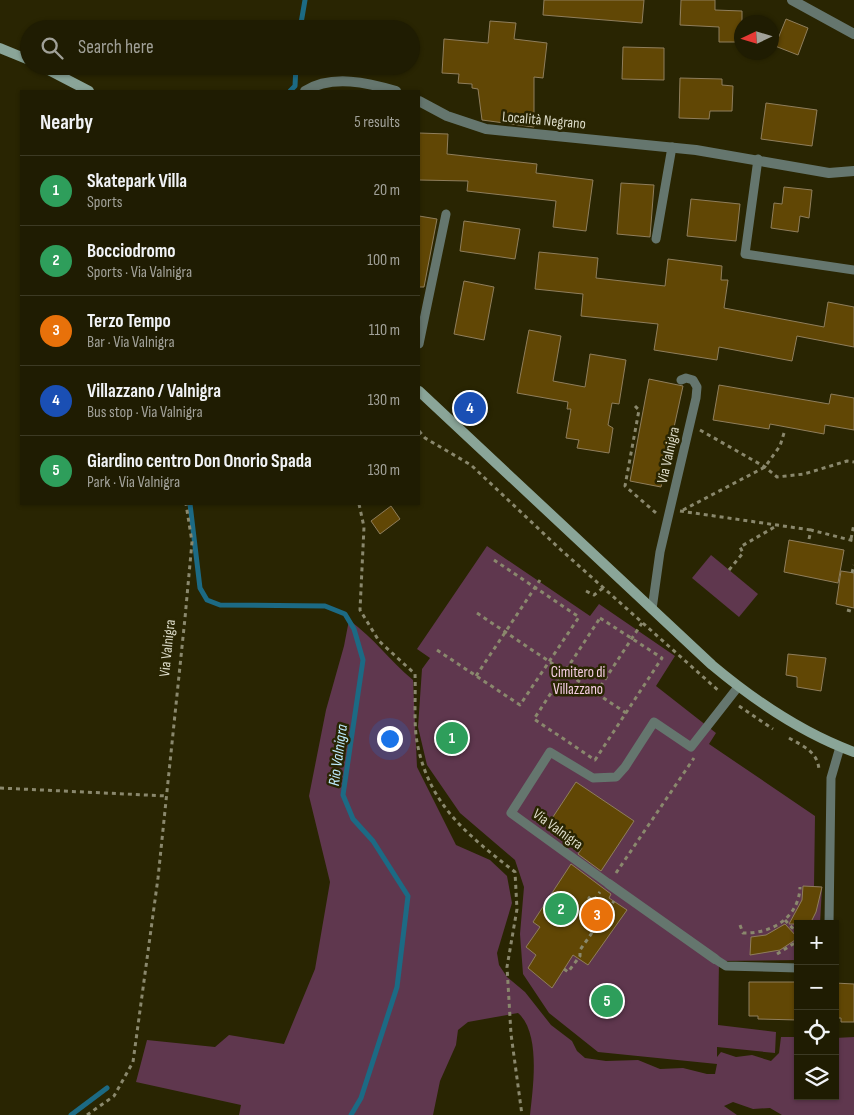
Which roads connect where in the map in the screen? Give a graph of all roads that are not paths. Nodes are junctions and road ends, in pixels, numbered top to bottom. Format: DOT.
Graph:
graph roads {
  1 [pos="792,0"];
  2 [pos="854,34"];
  3 [pos="0,48"];
  4 [pos="20,56"];
  5 [pos="58,75"];
  6 [pos="87,90"];
  7 [pos="308,90"];
  8 [pos="393,90"];
  9 [pos="420,102"];
  10 [pos="672,147"];
  11 [pos="758,159"];
  12 [pos="854,171"];
  13 [pos="446,214"];
  14 [pos="656,239"];
  15 [pos="854,270"];
  16 [pos="420,339"];
  17 [pos="681,380"];
  18 [pos="420,392"];
  19 [pos="652,609"];
  20 [pos="738,687"];
  21 [pos="840,747"];
  22 [pos="854,752"];
  23 [pos="609,884"];
  24 [pos="829,920"];
  25 [pos="715,959"];
  26 [pos="794,968"];
  1 -- 2 [label="street"];
  3 -- 4 [label="main road"];
  5 -- 6 [label="main road"];
  7 -- 8 [label="street"];
  9 -- 10 [label="street, Località Negrano"];
  10 -- 11 [label="street, Località Negrano"];
  10 -- 14 [label="lane"];
  11 -- 12 [label="street, Località Negrano"];
  11 -- 15 [label="lane"];
  13 -- 16 [label="lane"];
  17 -- 19 [label="lane, Via Valnigra"];
  18 -- 19 [label="main road"];
  19 -- 20 [label="main road"];
  20 -- 21 [label="main road"];
  20 -- 23 [label="lane, Via Valnigra"];
  21 -- 22 [label="main road"];
  21 -- 24 [label="lane"];
  23 -- 25 [label="street, Via Valnigra"];
  25 -- 26 [label="lane, Via Valnigra"];
}
